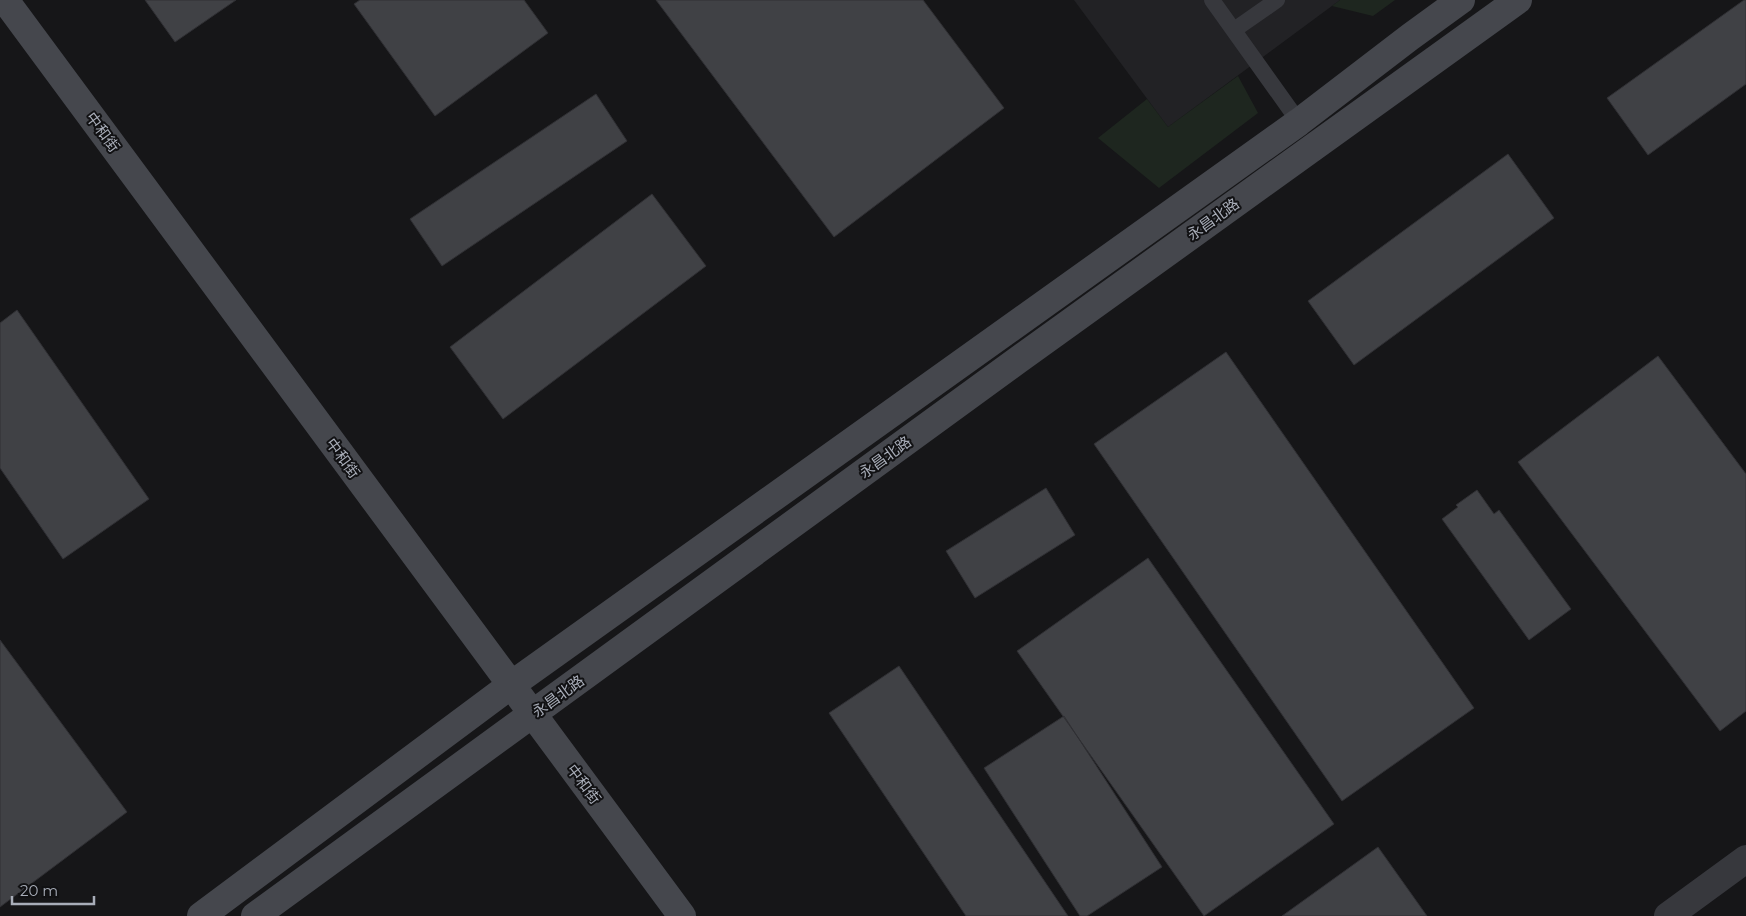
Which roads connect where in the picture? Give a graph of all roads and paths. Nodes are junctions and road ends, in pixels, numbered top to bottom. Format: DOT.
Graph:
graph roads {
  1 [pos="5,0"];
  2 [pos="1212,0"];
  3 [pos="1277,0"];
  4 [pos="1461,0"];
  5 [pos="1518,0"];
  6 [pos="1234,30"];
  7 [pos="1299,122"];
  8 [pos="511,685"];
  9 [pos="532,715"];
  10 [pos="1746,859"];
  11 [pos="201,916"];
  12 [pos="255,916"];
  13 [pos="682,916"];
  14 [pos="1668,916"];
  1 -- 8 [label="street, 中和街"];
  2 -- 6 [label="lane"];
  3 -- 6 [label="lane"];
  4 -- 7 [label="street, 永昌北路"];
  5 -- 9 [label="street, 永昌北路"];
  6 -- 7 [label="lane"];
  7 -- 8 [label="street, 永昌北路"];
  8 -- 9 [label="street, 中和街"];
  8 -- 11 [label="street, 永昌北路"];
  9 -- 12 [label="street, 永昌北路"];
  9 -- 13 [label="street, 中和街"];
  10 -- 14 [label="street"];
}
